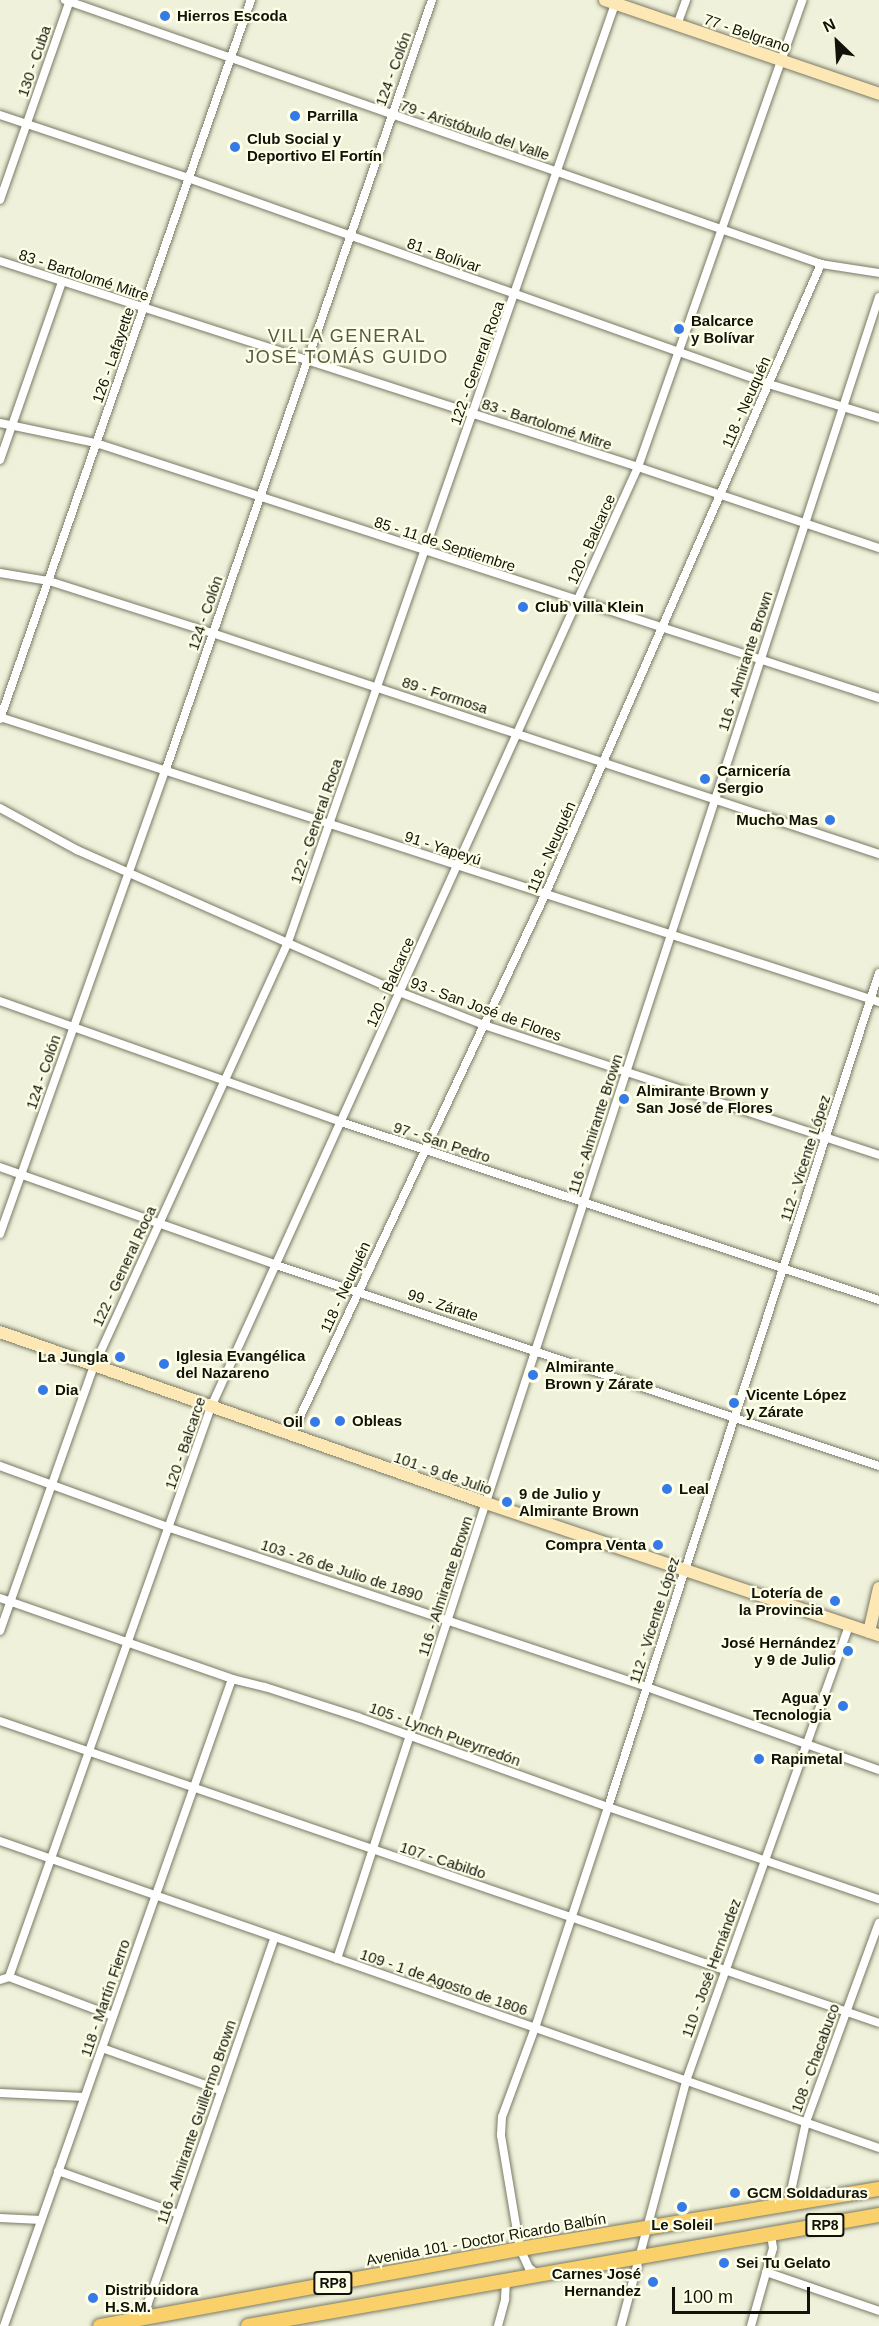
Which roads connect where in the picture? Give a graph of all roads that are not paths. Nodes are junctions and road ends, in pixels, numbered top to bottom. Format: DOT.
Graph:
graph roads {
  1 [pos="68,0"];
  2 [pos="251,0"];
  3 [pos="432,0"];
  4 [pos="686,0"];
  5 [pos="802,0"];
  6 [pos="610,2"];
  7 [pos="677,25"];
  8 [pos="230,58"];
  9 [pos="781,60"];
  10 [pos="879,94"];
  11 [pos="390,114"];
  12 [pos="0,115"];
  13 [pos="26,124"];
  14 [pos="556,173"];
  15 [pos="188,178"];
  16 [pos="0,200"];
  17 [pos="721,229"];
  18 [pos="350,237"];
  19 [pos="0,261"];
  20 [pos="821,264"];
  21 [pos="879,273"];
  22 [pos="62,282"];
  23 [pos="516,293"];
  24 [pos="879,297"];
  25 [pos="143,309"];
  26 [pos="679,351"];
  27 [pos="307,361"];
  28 [pos="770,384"];
  29 [pos="843,406"];
  30 [pos="473,414"];
  31 [pos="879,418"];
  32 [pos="0,423"];
  33 [pos="12,426"];
  34 [pos="96,443"];
  35 [pos="0,459"];
  36 [pos="638,467"];
  37 [pos="721,495"];
  38 [pos="260,498"];
  39 [pos="804,524"];
  40 [pos="879,548"];
  41 [pos="424,551"];
  42 [pos="0,573"];
  43 [pos="49,581"];
  44 [pos="577,601"];
  45 [pos="663,628"];
  46 [pos="212,633"];
  47 [pos="759,660"];
  48 [pos="378,687"];
  49 [pos="879,698"];
  50 [pos="0,718"];
  51 [pos="518,734"];
  52 [pos="604,762"];
  53 [pos="165,769"];
  54 [pos="715,798"];
  55 [pos="0,808"];
  56 [pos="330,825"];
  57 [pos="879,854"];
  58 [pos="457,867"];
  59 [pos="129,872"];
  60 [pos="545,895"];
  61 [pos="671,937"];
  62 [pos="288,942"];
  63 [pos="879,974"];
  64 [pos="399,992"];
  65 [pos="0,1001"];
  66 [pos="875,1001"];
  67 [pos="484,1025"];
  68 [pos="74,1026"];
  69 [pos="625,1073"];
  70 [pos="224,1081"];
  71 [pos="341,1122"];
  72 [pos="825,1138"];
  73 [pos="425,1151"];
  74 [pos="879,1155"];
  75 [pos="0,1167"];
  76 [pos="21,1174"];
  77 [pos="583,1203"];
  78 [pos="159,1223"];
  79 [pos="0,1234"];
  80 [pos="276,1265"];
  81 [pos="784,1267"];
  82 [pos="357,1291"];
  83 [pos="879,1300"];
  84 [pos="0,1332"];
  85 [pos="534,1350"];
  86 [pos="94,1366"];
  87 [pos="211,1407"];
  88 [pos="736,1416"];
  89 [pos="291,1436"];
  90 [pos="0,1466"];
  91 [pos="879,1466"];
  92 [pos="52,1485"];
  93 [pos="486,1503"];
  94 [pos="170,1528"];
  95 [pos="684,1571"];
  96 [pos="879,1588"];
  97 [pos="0,1598"];
  98 [pos="10,1602"];
  99 [pos="448,1620"];
  100 [pos="849,1626"];
  101 [pos="874,1629"];
  102 [pos="0,1631"];
  103 [pos="128,1642"];
  104 [pos="232,1679"];
  105 [pos="647,1687"];
  106 [pos="0,1721"];
  107 [pos="410,1737"];
  108 [pos="807,1745"];
  109 [pos="89,1752"];
  110 [pos="879,1770"];
  111 [pos="194,1790"];
  112 [pos="608,1807"];
  113 [pos="0,1841"];
  114 [pos="373,1851"];
  115 [pos="51,1858"];
  116 [pos="766,1860"];
  117 [pos="156,1895"];
  118 [pos="879,1899"];
  119 [pos="571,1916"];
  120 [pos="879,1923"];
  121 [pos="275,1937"];
  122 [pos="337,1959"];
  123 [pos="727,1969"];
  124 [pos="4,1979"];
  125 [pos="846,2012"];
  126 [pos="113,2016"];
  127 [pos="879,2023"];
  128 [pos="535,2028"];
  129 [pos="102,2048"];
  130 [pos="686,2081"];
  131 [pos="222,2091"];
  132 [pos="0,2093"];
  133 [pos="84,2097"];
  134 [pos="806,2122"];
  135 [pos="879,2148"];
  136 [pos="58,2171"];
  137 [pos="879,2189"];
  138 [pos="788,2205"];
  139 [pos="178,2214"];
  140 [pos="879,2215"];
  141 [pos="0,2217"];
  142 [pos="41,2220"];
  143 [pos="645,2229"];
  144 [pos="771,2234"];
  145 [pos="520,2249"];
  146 [pos="639,2257"];
  147 [pos="766,2272"];
  148 [pos="537,2274"];
  149 [pos="506,2279"];
  150 [pos="879,2311"];
  151 [pos="145,2317"];
  152 [pos="314,2319"];
  153 [pos="4,2326"];
  154 [pos="100,2326"];
  155 [pos="248,2326"];
  156 [pos="498,2326"];
  157 [pos="621,2326"];
  158 [pos="751,2326"];
  1 -- 8 [label="street, 79 - Aristóbulo del Valle"];
  1 -- 13 [label="street, 130 - Cuba"];
  2 -- 8 [label="street, 126 - Lafayette"];
  3 -- 11 [label="street, 124 - Colón"];
  4 -- 7 [label="street"];
  5 -- 9 [label="street, 120 - Balcarce"];
  6 -- 7 [label="street, 77 - Belgrano"];
  6 -- 14 [label="street, 122 - General Roca"];
  7 -- 9 [label="street, 77 - Belgrano"];
  8 -- 11 [label="street, 79 - Aristóbulo del Valle"];
  8 -- 15 [label="street, 126 - Lafayette"];
  9 -- 10 [label="street, 77 - Belgrano"];
  9 -- 17 [label="street, 120 - Balcarce"];
  11 -- 14 [label="street, 79 - Aristóbulo del Valle"];
  11 -- 18 [label="street, 124 - Colón"];
  12 -- 13 [label="street, 81 - Bolívar"];
  13 -- 15 [label="street, 81 - Bolívar"];
  13 -- 16 [label="street, 130 - Cuba"];
  14 -- 17 [label="street, 79 - Aristóbulo del Valle"];
  14 -- 23 [label="street, 122 - General Roca"];
  15 -- 18 [label="street, 81 - Bolívar"];
  15 -- 25 [label="street, 126 - Lafayette"];
  17 -- 20 [label="street, 79 - Aristóbulo del Valle"];
  17 -- 26 [label="street, 120 - Balcarce"];
  18 -- 23 [label="street, 81 - Bolívar"];
  18 -- 27 [label="street, 124 - Colón"];
  19 -- 22 [label="street, 83 - Bartolomé Mitre"];
  20 -- 21 [label="street, 79 - Aristóbulo del Valle"];
  20 -- 28 [label="street, 118 - Neuquén"];
  22 -- 25 [label="street, 83 - Bartolomé Mitre"];
  22 -- 33 [label="street"];
  23 -- 26 [label="street, 81 - Bolívar"];
  23 -- 30 [label="street, 122 - General Roca"];
  24 -- 29 [label="street, 116 - Almirante Brown"];
  25 -- 27 [label="street, 83 - Bartolomé Mitre"];
  25 -- 34 [label="street, 126 - Lafayette"];
  26 -- 28 [label="street, 81 - Bolívar"];
  26 -- 36 [label="street, 120 - Balcarce"];
  27 -- 30 [label="street, 83 - Bartolomé Mitre"];
  27 -- 38 [label="street, 124 - Colón"];
  28 -- 29 [label="street, 81 - Bolívar"];
  28 -- 37 [label="street, 118 - Neuquén"];
  29 -- 31 [label="street, 81 - Bolívar"];
  29 -- 39 [label="street, 116 - Almirante Brown"];
  30 -- 36 [label="street, 83 - Bartolomé Mitre"];
  30 -- 41 [label="street, 122 - General Roca"];
  32 -- 33 [label="street, 85 - 11 de Septiembre"];
  33 -- 34 [label="street, 85 - 11 de Septiembre"];
  33 -- 35 [label="street"];
  34 -- 38 [label="street, 85 - 11 de Septiembre"];
  34 -- 43 [label="street, 126 - Lafayette"];
  36 -- 37 [label="street, 83 - Bartolomé Mitre"];
  36 -- 44 [label="street, 120 - Balcarce"];
  37 -- 39 [label="street, 83 - Bartolomé Mitre"];
  37 -- 45 [label="street, 118 - Neuquén"];
  38 -- 41 [label="street, 85 - 11 de Septiembre"];
  38 -- 46 [label="street, 124 - Colón"];
  39 -- 40 [label="street, 83 - Bartolomé Mitre"];
  39 -- 47 [label="street, 116 - Almirante Brown"];
  41 -- 44 [label="street, 85 - 11 de Septiembre"];
  41 -- 48 [label="street, 122 - General Roca"];
  42 -- 43 [label="street, 89 - Formosa"];
  43 -- 46 [label="street, 89 - Formosa"];
  43 -- 50 [label="street, 126 - Lafayette"];
  44 -- 45 [label="street, 85 - 11 de Septiembre"];
  44 -- 51 [label="street, 120 - Balcarce"];
  45 -- 47 [label="street, 85 - 11 de Septiembre"];
  45 -- 52 [label="street, 118 - Neuquén"];
  46 -- 48 [label="street, 89 - Formosa"];
  46 -- 53 [label="street, 124 - Colón"];
  47 -- 49 [label="street, 85 - 11 de Septiembre"];
  47 -- 54 [label="street, 116 - Almirante Brown"];
  48 -- 51 [label="street, 89 - Formosa"];
  48 -- 56 [label="street, 122 - General Roca"];
  50 -- 53 [label="street, 91 - Yapeyú"];
  51 -- 52 [label="street, 89 - Formosa"];
  51 -- 58 [label="street, 120 - Balcarce"];
  52 -- 54 [label="street, 89 - Formosa"];
  52 -- 60 [label="street, 118 - Neuquén"];
  53 -- 56 [label="street, 91 - Yapeyú"];
  53 -- 59 [label="street, 124 - Colón"];
  54 -- 57 [label="street, 89 - Formosa"];
  54 -- 61 [label="street, 116 - Almirante Brown"];
  55 -- 59 [label="street, 93 - San José de Flores"];
  56 -- 58 [label="street, 91 - Yapeyú"];
  56 -- 62 [label="street, 122 - General Roca"];
  58 -- 60 [label="street, 91 - Yapeyú"];
  58 -- 64 [label="street, 120 - Balcarce"];
  59 -- 62 [label="street, 93 - San José de Flores"];
  59 -- 68 [label="street, 124 - Colón"];
  60 -- 61 [label="street, 91 - Yapeyú"];
  60 -- 67 [label="street, 118 - Neuquén"];
  61 -- 66 [label="street, 91 - Yapeyú"];
  61 -- 69 [label="street, 116 - Almirante Brown"];
  62 -- 64 [label="street, 93 - San José de Flores"];
  62 -- 70 [label="street, 122 - General Roca"];
  63 -- 66 [label="street, 112 - Vicente López"];
  64 -- 67 [label="street, 93 - San José de Flores"];
  64 -- 71 [label="street, 120 - Balcarce"];
  65 -- 68 [label="street, 97 - San Pedro"];
  66 -- 72 [label="street, 112 - Vicente López"];
  67 -- 69 [label="street, 93 - San José de Flores"];
  67 -- 73 [label="street, 118 - Neuquén"];
  68 -- 70 [label="street, 97 - San Pedro"];
  68 -- 76 [label="street, 124 - Colón"];
  69 -- 72 [label="street, 93 - San José de Flores"];
  69 -- 77 [label="street, 116 - Almirante Brown"];
  70 -- 71 [label="street, 97 - San Pedro"];
  70 -- 78 [label="street, 122 - General Roca"];
  71 -- 73 [label="street, 97 - San Pedro"];
  71 -- 80 [label="street, 120 - Balcarce"];
  72 -- 74 [label="street, 93 - San José de Flores"];
  72 -- 81 [label="street, 112 - Vicente López"];
  73 -- 77 [label="street, 97 - San Pedro"];
  73 -- 82 [label="street, 118 - Neuquén"];
  75 -- 76 [label="street, 99 - Zárate"];
  76 -- 78 [label="street, 99 - Zárate"];
  76 -- 79 [label="street, 124 - Colón"];
  77 -- 81 [label="street, 97 - San Pedro"];
  77 -- 85 [label="street, 116 - Almirante Brown"];
  78 -- 80 [label="street, 99 - Zárate"];
  78 -- 86 [label="street, 122 - General Roca"];
  80 -- 82 [label="street, 99 - Zárate"];
  80 -- 87 [label="street, 120 - Balcarce"];
  81 -- 83 [label="street, 97 - San Pedro"];
  81 -- 88 [label="street, 112 - Vicente López"];
  82 -- 85 [label="street, 99 - Zárate"];
  82 -- 89 [label="street, 118 - Neuquén"];
  84 -- 86 [label="street, 101 - 9 de Julio"];
  85 -- 88 [label="street, 99 - Zárate"];
  85 -- 93 [label="street, 116 - Almirante Brown"];
  86 -- 87 [label="street, 101 - 9 de Julio"];
  86 -- 92 [label="street, 122 - General Roca"];
  87 -- 89 [label="street, 101 - 9 de Julio"];
  87 -- 94 [label="street, 120 - Balcarce"];
  88 -- 91 [label="street, 99 - Zárate"];
  88 -- 95 [label="street, 112 - Vicente López"];
  89 -- 93 [label="street, 101 - 9 de Julio"];
  90 -- 92 [label="street, 103 - 26 de Julio de 1890"];
  92 -- 94 [label="street, 103 - 26 de Julio de 1890"];
  92 -- 98 [label="street, 122 - General Roca"];
  93 -- 95 [label="street, 101 - 9 de Julio"];
  93 -- 99 [label="street, 116 - Almirante Brown"];
  94 -- 99 [label="street, 103 - 26 de Julio de 1890"];
  94 -- 103 [label="street, 120 - Balcarce"];
  95 -- 100 [label="street, 101 - 9 de Julio"];
  95 -- 105 [label="street, 112 - Vicente López"];
  96 -- 101 [label="street"];
  97 -- 98 [label="street, 105 - Lynch Pueyrredón"];
  98 -- 102 [label="street, 122 - General Roca"];
  98 -- 103 [label="street, 105 - Lynch Pueyrredón"];
  99 -- 105 [label="street, 103 - 26 de Julio de 1890"];
  99 -- 107 [label="street, 116 - Almirante Brown"];
  100 -- 101 [label="street, 101 - 9 de Julio"];
  100 -- 108 [label="street, 110 - José Hernández"];
  103 -- 104 [label="street, 105 - Lynch Pueyrredón"];
  103 -- 109 [label="street, 120 - Balcarce"];
  104 -- 107 [label="street, 105 - Lynch Pueyrredón"];
  104 -- 111 [label="street, 118 - Martín Fierro"];
  105 -- 108 [label="street, 103 - 26 de Julio de 1890"];
  105 -- 112 [label="street, 112 - Vicente López"];
  106 -- 109 [label="street, 107 - Cabildo"];
  107 -- 112 [label="street, 105 - Lynch Pueyrredón"];
  107 -- 114 [label="street, 116 - Almirante Brown"];
  108 -- 110 [label="street, 103 - 26 de Julio de 1890"];
  108 -- 116 [label="street, 110 - José Hernández"];
  109 -- 111 [label="street, 107 - Cabildo"];
  109 -- 115 [label="street, 120 - Balcarce"];
  111 -- 114 [label="street, 107 - Cabildo"];
  111 -- 117 [label="street, 118 - Martín Fierro"];
  112 -- 116 [label="street, 105 - Lynch Pueyrredón"];
  112 -- 119 [label="street, 112 - Vicente López"];
  113 -- 115 [label="street, 109 - 1 de Agosto de 1806"];
  114 -- 119 [label="street, 107 - Cabildo"];
  114 -- 122 [label="street, 116 - Almirante Brown"];
  115 -- 117 [label="street, 109 - 1 de Agosto de 1806"];
  115 -- 124 [label="street, 120 - Balcarce"];
  116 -- 118 [label="street, 105 - Lynch Pueyrredón"];
  116 -- 123 [label="street, 110 - José Hernández"];
  117 -- 121 [label="street, 109 - 1 de Agosto de 1806"];
  117 -- 126 [label="street, 118 - Martín Fierro"];
  119 -- 123 [label="street, 107 - Cabildo"];
  119 -- 128 [label="street, 112 - Vicente López"];
  120 -- 125 [label="street, 108 - Chacabuco"];
  121 -- 122 [label="street, 109 - 1 de Agosto de 1806"];
  121 -- 131 [label="street, 116 - Almirante Guillermo Brown"];
  122 -- 128 [label="street, 109 - 1 de Agosto de 1806"];
  123 -- 125 [label="street, 107 - Cabildo"];
  123 -- 130 [label="street, 110 - José Hernández"];
  124 -- 126 [label="street"];
  125 -- 127 [label="street, 107 - Cabildo"];
  125 -- 134 [label="street, 108 - Chacabuco"];
  126 -- 129 [label="street, 118 - Martín Fierro"];
  128 -- 130 [label="street, 109 - 1 de Agosto de 1806"];
  128 -- 145 [label="street, 112 - Vicente López"];
  129 -- 131 [label="street"];
  129 -- 133 [label="street, 118 - Martín Fierro"];
  130 -- 134 [label="street, 109 - 1 de Agosto de 1806"];
  130 -- 143 [label="street, 110 - José Hernández"];
  131 -- 139 [label="street, 116 - Almirante Guillermo Brown"];
  132 -- 133 [label="street"];
  133 -- 136 [label="street, 118 - Martín Fierro"];
  134 -- 135 [label="street, 109 - 1 de Agosto de 1806"];
  134 -- 138 [label="street, 108 - Chacabuco"];
  136 -- 139 [label="street"];
  136 -- 142 [label="street, 118 - Martín Fierro"];
  137 -- 138 [label="main road, Avenida 101 - Doctor Ricardo Balbín / RP8"];
  138 -- 143 [label="main road, Avenida 101 - Doctor Ricardo Balbín / RP8"];
  139 -- 151 [label="street, 116 - Almirante Guillermo Brown"];
  140 -- 144 [label="main road, RP8"];
  141 -- 142 [label="street"];
  142 -- 153 [label="street, 118 - Martín Fierro"];
  143 -- 145 [label="main road, Avenida 101 - Doctor Ricardo Balbín / RP8"];
  143 -- 146 [label="street, 110 - José Hernández"];
  144 -- 146 [label="main road, RP8"];
  144 -- 147 [label="street"];
  145 -- 148 [label="street, 112 - Vicente López"];
  145 -- 151 [label="main road, Avenida 101 - Doctor Ricardo Balbín / RP8"];
  146 -- 148 [label="main road, RP8"];
  146 -- 157 [label="street, 110 - José Hernández"];
  147 -- 150 [label="street"];
  147 -- 158 [label="street"];
  148 -- 149 [label="main road, RP8"];
  149 -- 152 [label="main road, RP8"];
  149 -- 156 [label="street"];
  151 -- 154 [label="main road, Avenida 101 - Doctor Ricardo Balbín / RP8"];
  152 -- 155 [label="main road, RP8"];
}
